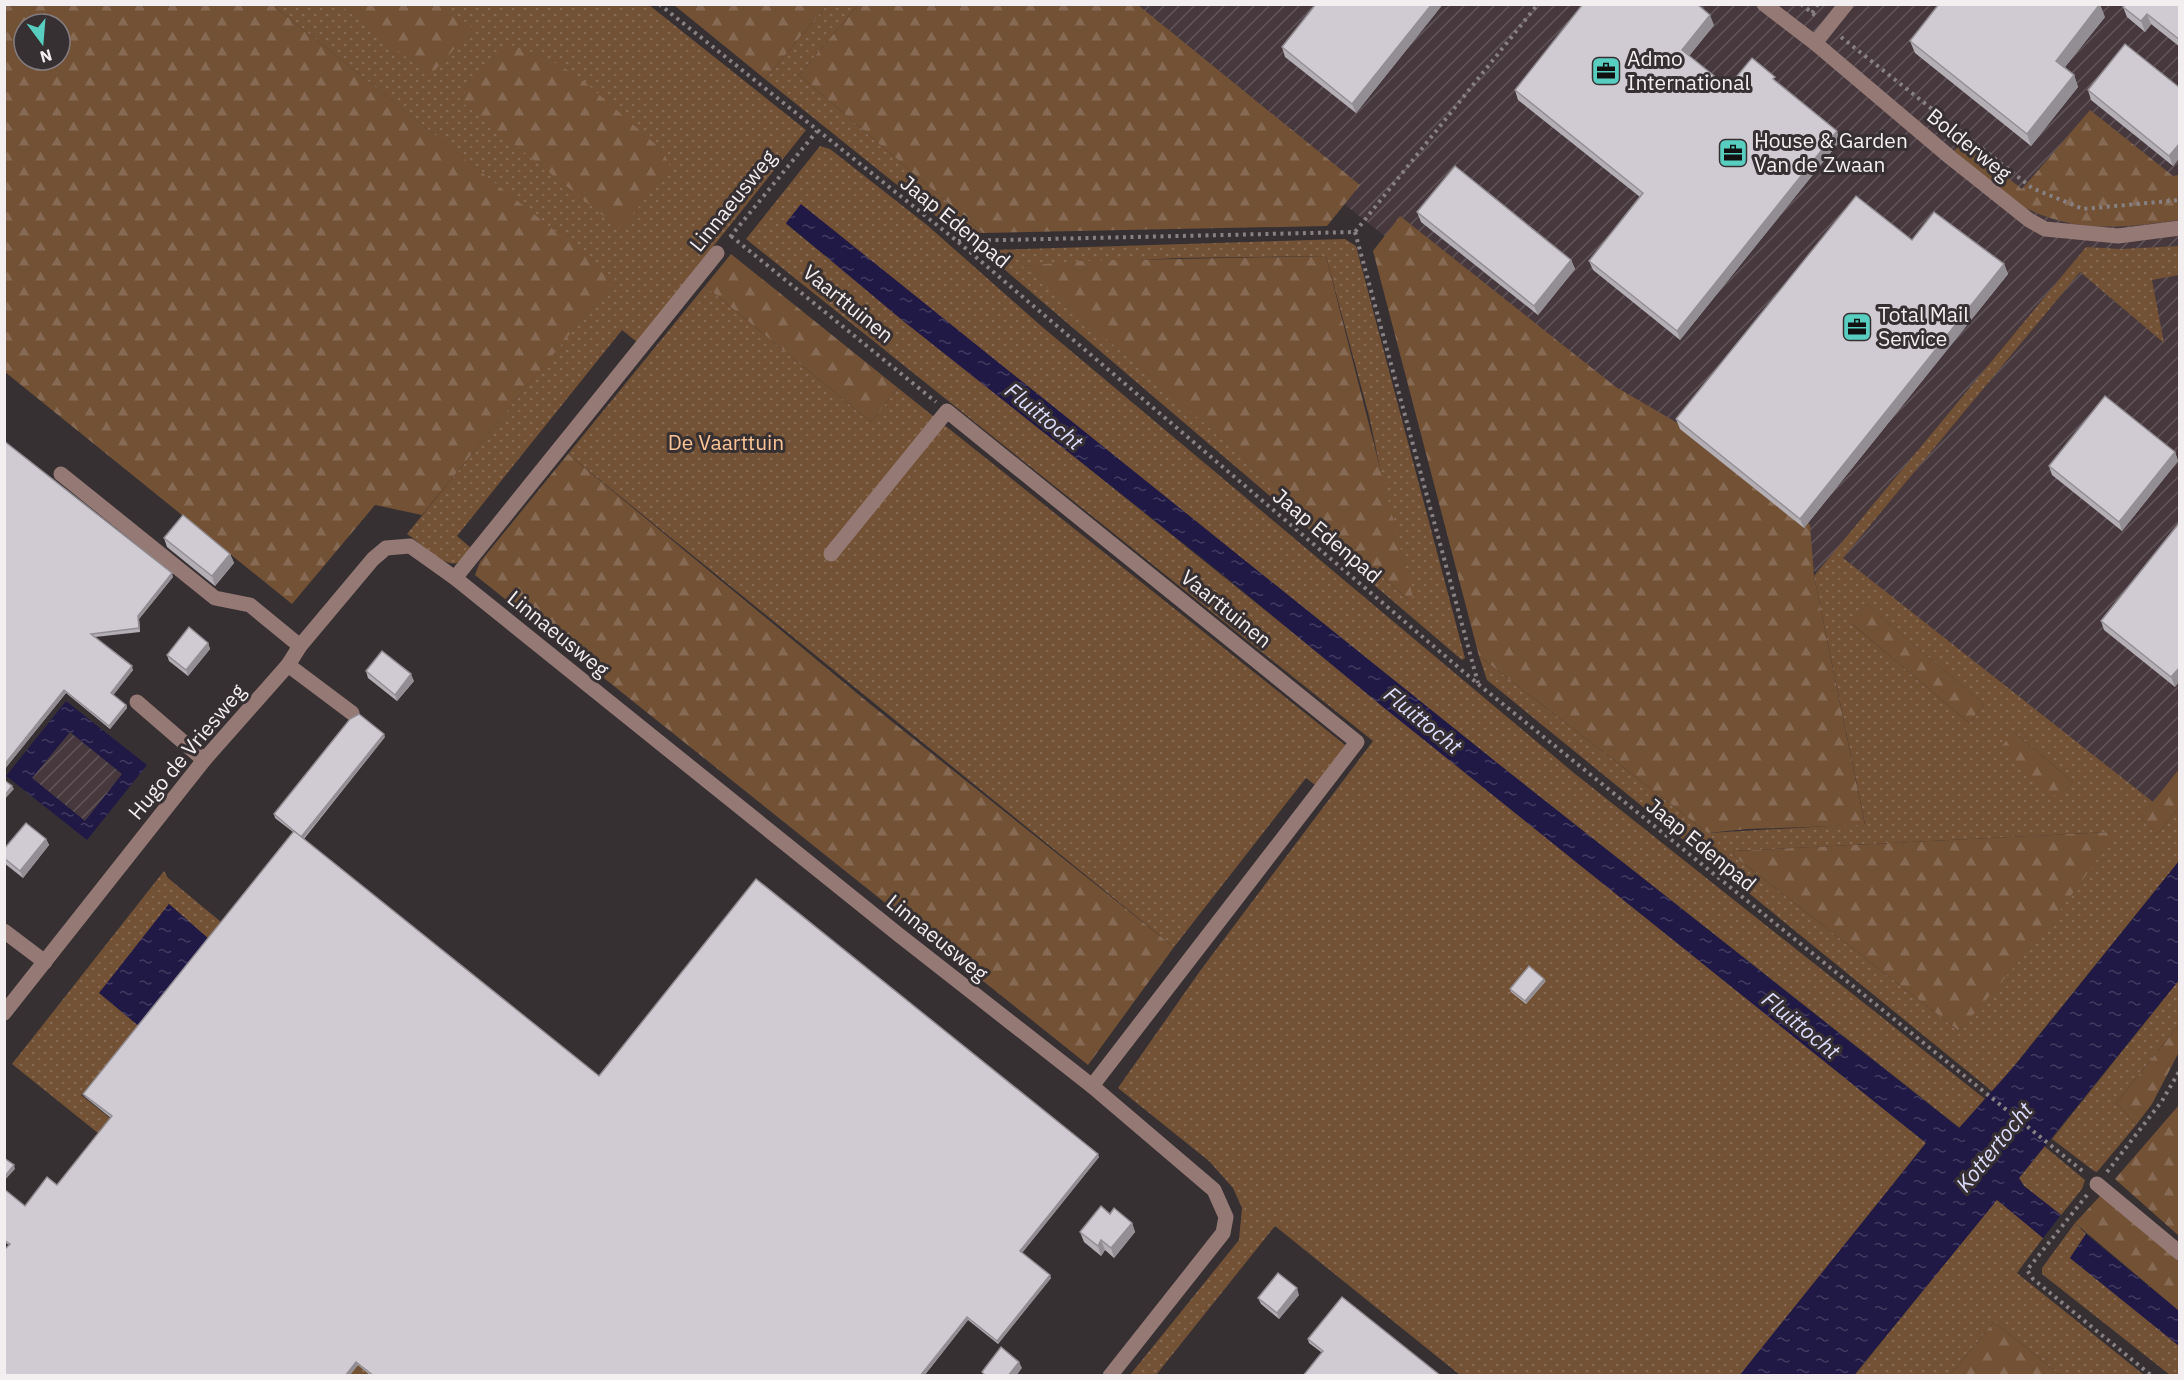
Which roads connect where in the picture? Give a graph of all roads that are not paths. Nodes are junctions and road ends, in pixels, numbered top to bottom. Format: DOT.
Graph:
graph roads {
  1 [pos="1764,4"];
  2 [pos="1846,4"];
  3 [pos="1815,43"];
  4 [pos="2180,228"];
  5 [pos="717,253"];
  6 [pos="61,474"];
  7 [pos="418,549"];
  8 [pos="831,554"];
  9 [pos="455,578"];
  10 [pos="300,646"];
  11 [pos="288,665"];
  12 [pos="137,702"];
  13 [pos="352,713"];
  14 [pos="204,760"];
  15 [pos="4,931"];
  16 [pos="45,962"];
  17 [pos="4,1013"];
  18 [pos="1092,1086"];
  19 [pos="2095,1182"];
  20 [pos="2180,1253"];
  21 [pos="1110,1376"];
  1 -- 3 [label="street, Bolderweg"];
  2 -- 3 [label="street"];
  3 -- 4 [label="street, Bolderweg"];
  5 -- 9 [label="street, Linnaeusweg"];
  6 -- 10 [label="street"];
  7 -- 9 [label="street, Linnaeusweg"];
  7 -- 10 [label="street, Hugo de Vriesweg"];
  8 -- 18 [label="street, Vaarttuinen"];
  9 -- 18 [label="street, Linnaeusweg"];
  10 -- 11 [label="street, Hugo de Vriesweg"];
  11 -- 13 [label="street"];
  11 -- 14 [label="street, Hugo de Vriesweg"];
  12 -- 14 [label="street"];
  14 -- 16 [label="street, Hugo de Vriesweg"];
  15 -- 16 [label="street"];
  16 -- 17 [label="street, Hugo de Vriesweg"];
  18 -- 21 [label="street, Linnaeusweg"];
  19 -- 20 [label="street"];
}
